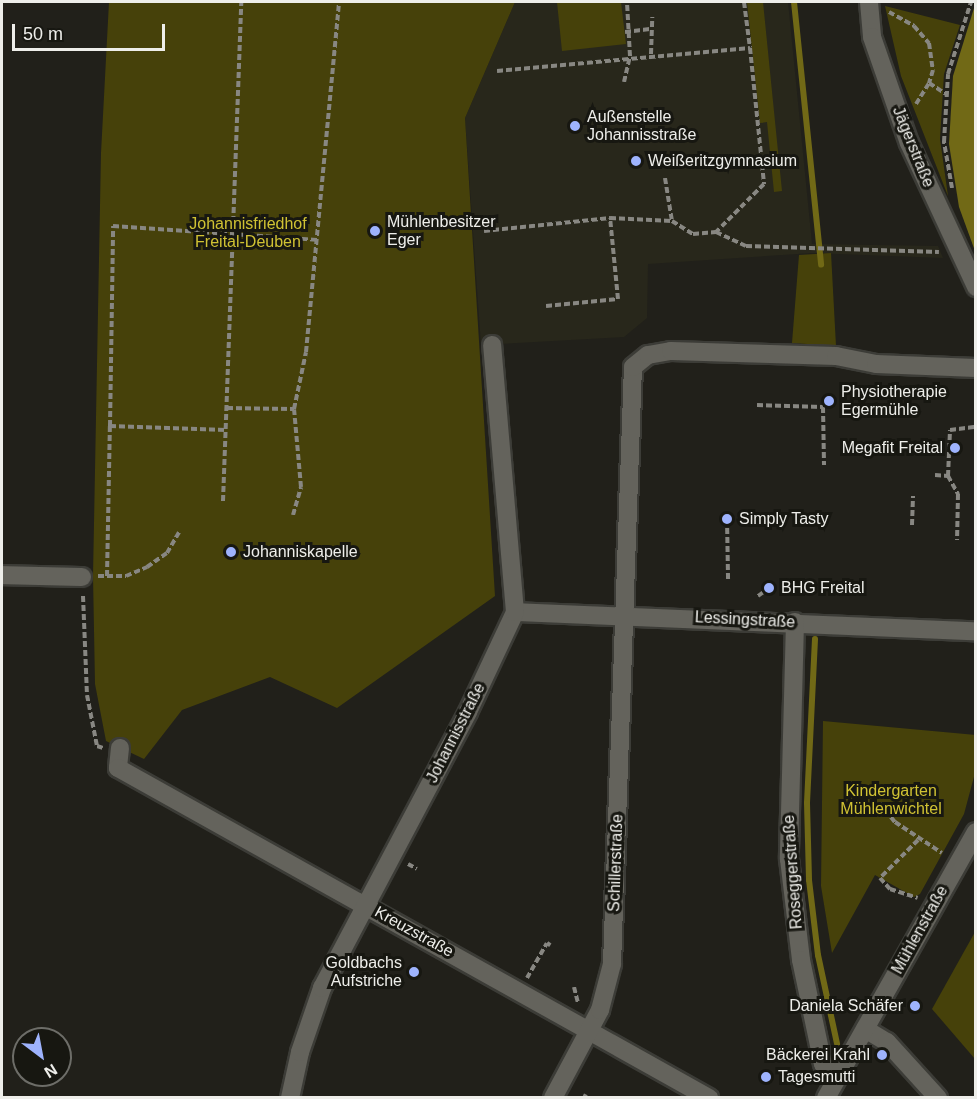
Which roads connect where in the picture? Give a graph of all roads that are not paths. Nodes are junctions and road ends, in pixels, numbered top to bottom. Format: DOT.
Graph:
graph roads {
  1 [pos="875,6"];
  2 [pos="975,287"];
  3 [pos="492,345"];
  4 [pos="975,368"];
  5 [pos="2,575"];
  6 [pos="87,576"];
  7 [pos="515,612"];
  8 [pos="625,615"];
  9 [pos="795,622"];
  10 [pos="975,631"];
  11 [pos="120,757"];
  12 [pos="975,831"];
  13 [pos="366,905"];
  14 [pos="865,1029"];
  15 [pos="589,1031"];
  16 [pos="839,1076"];
  17 [pos="290,1098"];
  18 [pos="553,1098"];
  19 [pos="709,1098"];
  20 [pos="826,1098"];
  21 [pos="938,1098"];
  1 -- 2 [label="street, Jägerstraße"];
  3 -- 7 [label="street"];
  4 -- 8 [label="street, Schillerstraße"];
  5 -- 6 [label="street"];
  7 -- 8 [label="street, Lessingstraße"];
  7 -- 13 [label="street, Johannisstraße"];
  8 -- 9 [label="street, Lessingstraße"];
  8 -- 15 [label="street, Schillerstraße"];
  9 -- 10 [label="street, Lessingstraße"];
  9 -- 16 [label="street, Roseggerstraße"];
  11 -- 13 [label="street, Kreuzstraße"];
  12 -- 14 [label="street, Mühlenstraße"];
  13 -- 15 [label="street, Kreuzstraße"];
  13 -- 17 [label="street, Johannisstraße"];
  14 -- 16 [label="street, Mühlenstraße"];
  14 -- 21 [label="street"];
  15 -- 18 [label="street, Schillerstraße"];
  15 -- 19 [label="street, Kreuzstraße"];
  16 -- 20 [label="street, Mühlenstraße"];
}
